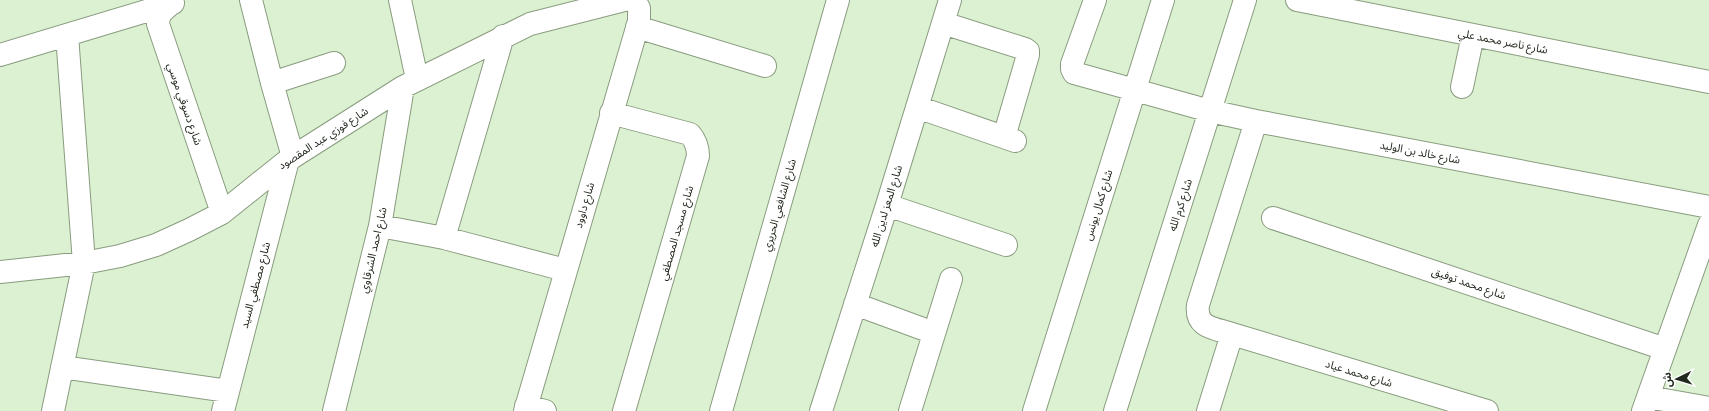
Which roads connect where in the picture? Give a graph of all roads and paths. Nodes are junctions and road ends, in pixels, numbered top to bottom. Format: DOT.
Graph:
graph roads {
  1 [pos="251,0"];
  2 [pos="400,0"];
  3 [pos="624,0"];
  4 [pos="634,0"];
  5 [pos="838,0"];
  6 [pos="950,0"];
  7 [pos="1095,0"];
  8 [pos="1163,0"];
  9 [pos="1245,0"];
  10 [pos="1296,0"];
  11 [pos="175,1"];
  12 [pos="943,23"];
  13 [pos="637,27"];
  14 [pos="67,35"];
  15 [pos="1472,35"];
  16 [pos="503,36"];
  17 [pos="0,55"];
  18 [pos="334,63"];
  19 [pos="764,66"];
  20 [pos="1709,82"];
  21 [pos="272,83"];
  22 [pos="410,83"];
  23 [pos="1462,87"];
  24 [pos="1133,90"];
  25 [pos="917,107"];
  26 [pos="1210,111"];
  27 [pos="611,113"];
  28 [pos="1256,121"];
  29 [pos="290,158"];
  30 [pos="887,205"];
  31 [pos="1709,207"];
  32 [pos="222,213"];
  33 [pos="1272,218"];
  34 [pos="1709,225"];
  35 [pos="380,226"];
  36 [pos="444,238"];
  37 [pos="1006,245"];
  38 [pos="84,263"];
  39 [pos="565,270"];
  40 [pos="0,272"];
  41 [pos="950,279"];
  42 [pos="855,304"];
  43 [pos="934,333"];
  44 [pos="1232,334"];
  45 [pos="1665,349"];
  46 [pos="62,367"];
  47 [pos="225,401"];
  48 [pos="1645,404"];
  49 [pos="1709,408"];
  50 [pos="532,409"];
  51 [pos="53,411"];
  52 [pos="334,411"];
  53 [pos="624,411"];
  54 [pos="721,411"];
  55 [pos="820,411"];
  56 [pos="910,411"];
  57 [pos="1034,411"];
  58 [pos="1115,411"];
  59 [pos="1208,411"];
  60 [pos="1487,411"];
  1 -- 21 [label="street"];
  2 -- 22 [label="street"];
  3 -- 16 [label="street, شارع فوزي عبد المقصود"];
  4 -- 13 [label="street, شارع داوود"];
  5 -- 54 [label="street, شارع الشافعي الحريري"];
  6 -- 12 [label="street, شارع المعز لدين الله"];
  7 -- 24 [label="street, شارع خالد بن الوليد"];
  8 -- 24 [label="street, شارع كمال يونس"];
  9 -- 26 [label="street, شارع كرم الله"];
  10 -- 15 [label="street, شارع ناصر محمد علي"];
  11 -- 14 [label="street"];
  11 -- 32 [label="street, شارع دسوقي موسي"];
  12 -- 25 [label="street, شارع المعز لدين الله"];
  12 -- 25 [label="street"];
  13 -- 19 [label="street"];
  13 -- 27 [label="street, شارع داوود"];
  14 -- 17 [label="street"];
  14 -- 38 [label="street"];
  15 -- 20 [label="street, شارع ناصر محمد علي"];
  15 -- 23 [label="street"];
  16 -- 22 [label="street, شارع فوزي عبد المقصود"];
  16 -- 36 [label="street"];
  18 -- 21 [label="street"];
  21 -- 29 [label="street"];
  22 -- 29 [label="street, شارع فوزي عبد المقصود"];
  22 -- 35 [label="street, شارع احمد الشرقاوي"];
  24 -- 26 [label="street, شارع خالد بن الوليد"];
  24 -- 57 [label="street, شارع كمال يونس"];
  25 -- 30 [label="street, شارع المعز لدين الله"];
  26 -- 28 [label="street, شارع خالد بن الوليد"];
  26 -- 58 [label="street, شارع كرم الله"];
  27 -- 39 [label="street, شارع داوود"];
  27 -- 53 [label="street, شارع مسجد المصطفي"];
  28 -- 31 [label="street, شارع خالد بن الوليد"];
  28 -- 44 [label="street, شارع محمد عياد"];
  29 -- 32 [label="street, شارع فوزي عبد المقصود"];
  29 -- 47 [label="street, شارع مصطفي السيد"];
  30 -- 37 [label="street"];
  30 -- 42 [label="street, شارع المعز لدين الله"];
  32 -- 38 [label="street, شارع فوزي عبد المقصود"];
  33 -- 45 [label="street, شارع محمد توفيق"];
  34 -- 45 [label="street"];
  35 -- 36 [label="street"];
  35 -- 52 [label="street, شارع احمد الشرقاوي"];
  36 -- 39 [label="street"];
  38 -- 40 [label="street, شارع فوزي عبد المقصود"];
  38 -- 46 [label="street"];
  39 -- 50 [label="street, شارع داوود"];
  41 -- 43 [label="street"];
  42 -- 43 [label="street"];
  42 -- 55 [label="street, شارع المعز لدين الله"];
  43 -- 56 [label="street"];
  44 -- 59 [label="street"];
  44 -- 60 [label="street, شارع محمد عياد"];
  45 -- 48 [label="street"];
  46 -- 47 [label="street"];
  46 -- 51 [label="street"];
  48 -- 49 [label="street"];
}
